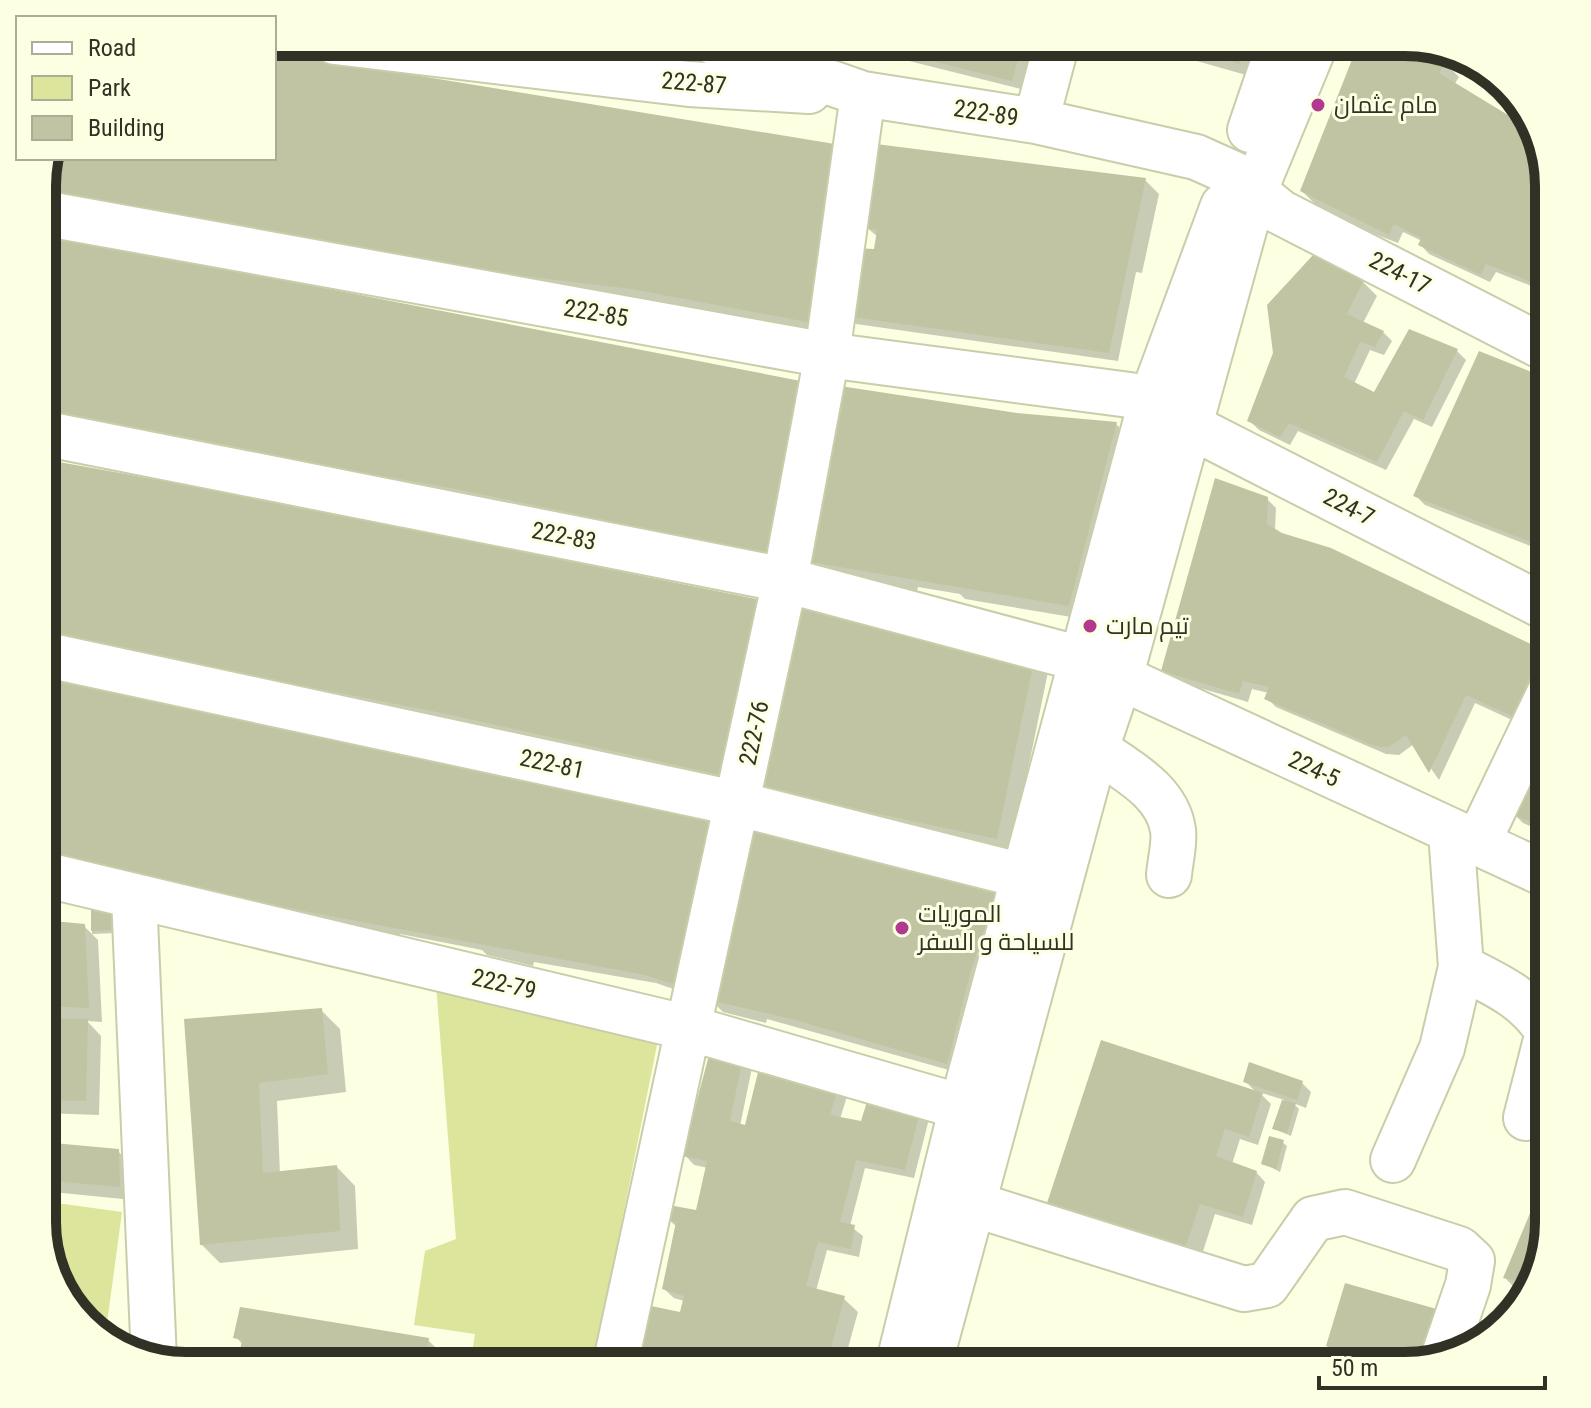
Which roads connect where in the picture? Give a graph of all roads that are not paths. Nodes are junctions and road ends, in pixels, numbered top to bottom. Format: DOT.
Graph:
graph roads {
  1 [pos="453,56"];
  2 [pos="753,56"];
  3 [pos="1053,56"];
  4 [pos="1276,56"];
  5 [pos="1309,56"];
  6 [pos="863,94"];
  7 [pos="1036,121"];
  8 [pos="1245,182"];
  9 [pos="56,216"];
  10 [pos="1535,343"];
  11 [pos="827,355"];
  12 [pos="1152,398"];
  13 [pos="1188,425"];
  14 [pos="56,436"];
  15 [pos="785,580"];
  16 [pos="1535,602"];
  17 [pos="56,657"];
  18 [pos="1081,659"];
  19 [pos="1120,678"];
  20 [pos="1535,718"];
  21 [pos="1096,749"];
  22 [pos="739,804"];
  23 [pos="1464,839"];
  24 [pos="1535,870"];
  25 [pos="1169,875"];
  26 [pos="56,877"];
  27 [pos="1041,881"];
  28 [pos="134,896"];
  29 [pos="1461,967"];
  30 [pos="1535,1012"];
  31 [pos="689,1028"];
  32 [pos="1535,1083"];
  33 [pos="979,1112"];
  34 [pos="1526,1118"];
  35 [pos="1393,1160"];
  36 [pos="973,1204"];
  37 [pos="1448,1344"];
  38 [pos="153,1348"];
  39 [pos="618,1352"];
  40 [pos="902,1352"];
  41 [pos="933,1352"];
  1 -- 6 [label="street, 222-87"];
  2 -- 6 [label="street, 222-89"];
  3 -- 7 [label="street"];
  4 -- 8 [label="street"];
  5 -- 8 [label="street"];
  6 -- 7 [label="street, 222-89"];
  6 -- 11 [label="street, 222-76"];
  7 -- 8 [label="street, 222-89"];
  8 -- 10 [label="street, 224-17"];
  8 -- 12 [label="street"];
  8 -- 13 [label="street"];
  9 -- 11 [label="street, 222-85"];
  11 -- 12 [label="street, 222-85"];
  11 -- 15 [label="street, 222-76"];
  12 -- 13 [label="street, 224-7"];
  12 -- 18 [label="street"];
  13 -- 16 [label="street, 224-7"];
  13 -- 19 [label="street"];
  14 -- 15 [label="street, 222-83"];
  15 -- 18 [label="street, 222-83"];
  15 -- 22 [label="street, 222-76"];
  17 -- 22 [label="street, 222-81"];
  18 -- 19 [label="street, 224-5"];
  18 -- 27 [label="street"];
  19 -- 21 [label="street"];
  19 -- 23 [label="street, 224-5"];
  20 -- 23 [label="street"];
  21 -- 25 [label="street"];
  21 -- 27 [label="street"];
  22 -- 27 [label="street, 222-81"];
  22 -- 31 [label="street, 222-76"];
  23 -- 24 [label="street, 224-5"];
  23 -- 29 [label="street"];
  26 -- 28 [label="street, 222-79"];
  27 -- 33 [label="street"];
  28 -- 31 [label="street, 222-79"];
  28 -- 38 [label="street"];
  29 -- 30 [label="street"];
  29 -- 35 [label="street"];
  31 -- 33 [label="street, 222-79"];
  31 -- 39 [label="street, 222-76"];
  32 -- 34 [label="street"];
  33 -- 36 [label="street"];
  33 -- 40 [label="street"];
  36 -- 37 [label="street"];
  36 -- 41 [label="street"];
}
